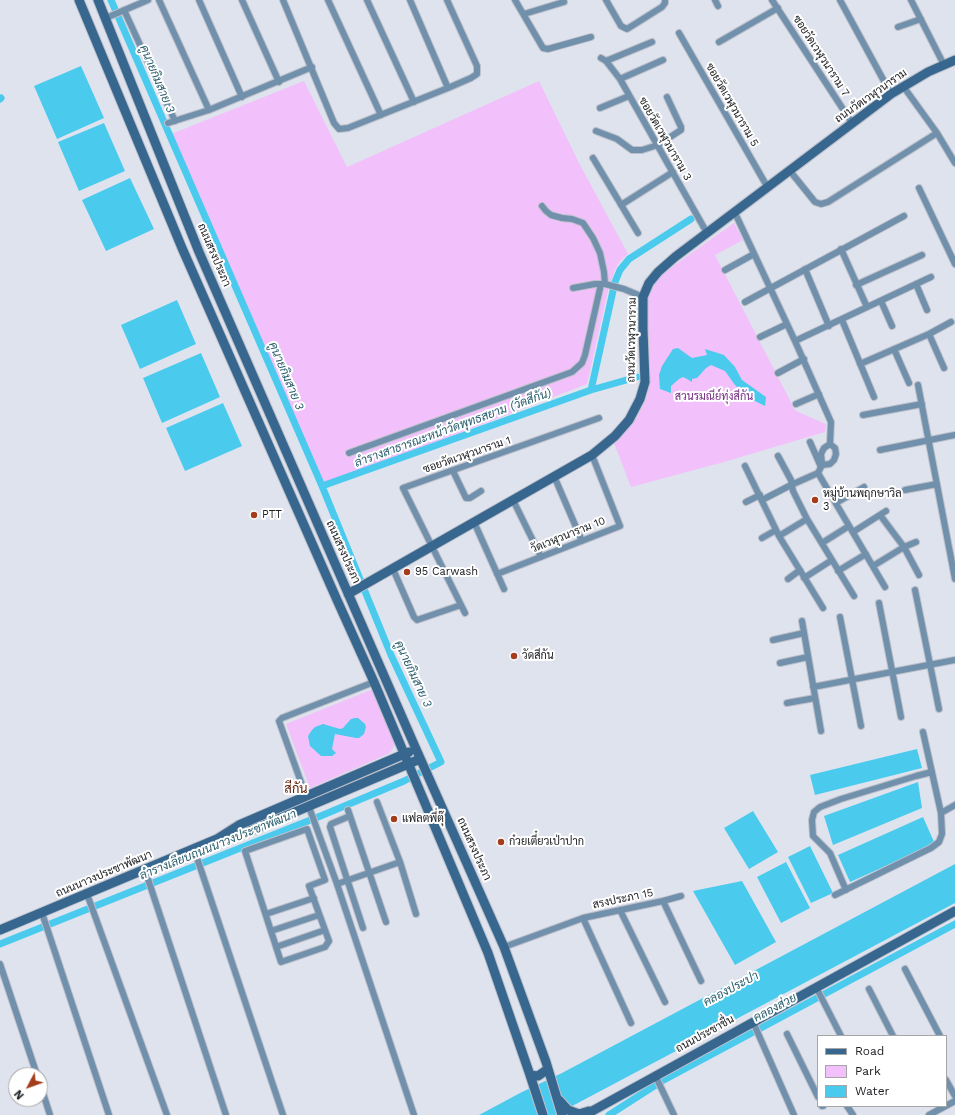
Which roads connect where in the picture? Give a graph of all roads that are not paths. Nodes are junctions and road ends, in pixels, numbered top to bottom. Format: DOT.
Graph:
graph roads {
  1 [pos="79,0"];
  2 [pos="98,0"];
  3 [pos="148,0"];
  4 [pos="159,0"];
  5 [pos="199,0"];
  6 [pos="242,0"];
  7 [pos="283,0"];
  8 [pos="328,0"];
  9 [pos="367,0"];
  10 [pos="410,0"];
  11 [pos="447,0"];
  12 [pos="515,0"];
  13 [pos="606,0"];
  14 [pos="665,0"];
  15 [pos="714,0"];
  16 [pos="772,0"];
  17 [pos="840,0"];
  18 [pos="913,1"];
  19 [pos="564,2"];
  20 [pos="718,6"];
  21 [pos="778,8"];
  22 [pos="123,10"];
  23 [pos="524,14"];
  24 [pos="109,16"];
  25 [pos="920,19"];
  26 [pos="898,27"];
  27 [pos="679,33"];
  28 [pos="591,37"];
  29 [pos="652,42"];
  30 [pos="719,42"];
  31 [pos="663,60"];
  32 [pos="955,60"];
  33 [pos="944,65"];
  34 [pos="312,67"];
  35 [pos="620,79"];
  36 [pos="279,82"];
  37 [pos="903,86"];
  38 [pos="448,88"];
  39 [pos="891,94"];
  40 [pos="629,96"];
  41 [pos="242,97"];
  42 [pos="667,97"];
  43 [pos="414,102"];
  44 [pos="600,108"];
  45 [pos="209,110"];
  46 [pos="381,115"];
  47 [pos="175,121"];
  48 [pos="168,123"];
  49 [pos="852,123"];
  50 [pos="596,131"];
  51 [pos="937,133"];
  52 [pos="658,145"];
  53 [pos="593,158"];
  54 [pos="955,163"];
  55 [pos="790,171"];
  56 [pos="673,172"];
  57 [pos="768,188"];
  58 [pos="919,188"];
  59 [pos="621,205"];
  60 [pos="542,206"];
  61 [pos="735,212"];
  62 [pos="904,216"];
  63 [pos="638,233"];
  64 [pos="707,233"];
  65 [pos="841,249"];
  66 [pos="199,252"];
  67 [pos="754,254"];
  68 [pos="922,255"];
  69 [pos="953,257"];
  70 [pos="186,258"];
  71 [pos="955,264"];
  72 [pos="805,269"];
  73 [pos="725,270"];
  74 [pos="931,278"];
  75 [pos="916,284"];
  76 [pos="604,285"];
  77 [pos="856,285"];
  78 [pos="573,288"];
  79 [pos="770,288"];
  80 [pos="643,297"];
  81 [pos="881,301"];
  82 [pos="745,302"];
  83 [pos="867,307"];
  84 [pos="927,310"];
  85 [pos="842,320"];
  86 [pos="951,322"];
  87 [pos="787,324"];
  88 [pos="829,326"];
  89 [pos="892,326"];
  90 [pos="929,334"];
  91 [pos="760,337"];
  92 [pos="795,341"];
  93 [pos="894,349"];
  94 [pos="804,359"];
  95 [pos="860,364"];
  96 [pos="944,368"];
  97 [pos="778,372"];
  98 [pos="909,383"];
  99 [pos="918,385"];
  100 [pos="819,394"];
  101 [pos="874,397"];
  102 [pos="796,404"];
  103 [pos="922,404"];
  104 [pos="863,415"];
  105 [pos="599,418"];
  106 [pos="955,435"];
  107 [pos="929,440"];
  108 [pos="810,442"];
  109 [pos="831,442"];
  110 [pos="880,450"];
  111 [pos="349,453"];
  112 [pos="592,455"];
  113 [pos="778,456"];
  114 [pos="745,466"];
  115 [pos="821,468"];
  116 [pos="453,471"];
  117 [pos="554,476"];
  118 [pos="937,484"];
  119 [pos="791,485"];
  120 [pos="864,487"];
  121 [pos="905,490"];
  122 [pos="481,491"];
  123 [pos="761,498"];
  124 [pos="513,500"];
  125 [pos="746,502"];
  126 [pos="836,503"];
  127 [pos="886,511"];
  128 [pos="880,515"];
  129 [pos="807,519"];
  130 [pos="474,522"];
  131 [pos="851,529"];
  132 [pos="778,533"];
  133 [pos="762,538"];
  134 [pos="582,541"];
  135 [pos="916,542"];
  136 [pos="822,543"];
  137 [pos="432,546"];
  138 [pos="904,547"];
  139 [pos="952,551"];
  140 [pos="866,554"];
  141 [pos="541,557"];
  142 [pos="832,560"];
  143 [pos="873,566"];
  144 [pos="393,569"];
  145 [pos="800,570"];
  146 [pos="838,571"];
  147 [pos="497,574"];
  148 [pos="919,575"];
  149 [pos="804,578"];
  150 [pos="788,579"];
  151 [pos="955,579"];
  152 [pos="885,587"];
  153 [pos="504,589"];
  154 [pos="357,590"];
  155 [pos="915,590"];
  156 [pos="854,596"];
  157 [pos="879,603"];
  158 [pos="461,604"];
  159 [pos="823,608"];
  160 [pos="465,613"];
  161 [pos="840,617"];
  162 [pos="802,621"];
  163 [pos="804,633"];
  164 [pos="773,640"];
  165 [pos="808,657"];
  166 [pos="955,660"];
  167 [pos="780,662"];
  168 [pos="930,664"];
  169 [pos="892,672"];
  170 [pos="852,680"];
  171 [pos="374,682"];
  172 [pos="813,687"];
  173 [pos="815,698"];
  174 [pos="787,703"];
  175 [pos="939,709"];
  176 [pos="901,717"];
  177 [pos="861,726"];
  178 [pos="821,731"];
  179 [pos="923,732"];
  180 [pos="416,749"];
  181 [pos="404,754"];
  182 [pos="422,762"];
  183 [pos="410,768"];
  184 [pos="932,772"];
  185 [pos="306,796"];
  186 [pos="377,802"];
  187 [pos="955,806"];
  188 [pos="309,807"];
  189 [pos="348,810"];
  190 [pos="941,813"];
  191 [pos="350,816"];
  192 [pos="217,839"];
  193 [pos="194,849"];
  194 [pos="465,858"];
  195 [pos="400,862"];
  196 [pos="451,864"];
  197 [pos="147,874"];
  198 [pos="369,874"];
  199 [pos="348,881"];
  200 [pos="337,884"];
  201 [pos="846,890"];
  202 [pos="87,894"];
  203 [pos="681,896"];
  204 [pos="836,896"];
  205 [pos="314,898"];
  206 [pos="663,900"];
  207 [pos="620,910"];
  208 [pos="955,911"];
  209 [pos="266,914"];
  210 [pos="416,914"];
  211 [pos="43,915"];
  212 [pos="319,915"];
  213 [pos="583,918"];
  214 [pos="386,922"];
  215 [pos="364,928"];
  216 [pos="0,930"];
  217 [pos="326,930"];
  218 [pos="271,931"];
  219 [pos="276,947"];
  220 [pos="504,947"];
  221 [pos="0,964"];
  222 [pos="905,969"];
  223 [pos="701,981"];
  224 [pos="817,988"];
  225 [pos="869,989"];
  226 [pos="664,1002"];
  227 [pos="631,1023"];
  228 [pos="754,1024"];
  229 [pos="787,1034"];
  230 [pos="840,1035"];
  231 [pos="892,1035"];
  232 [pos="939,1035"];
  233 [pos="34,1067"];
  234 [pos="549,1073"];
  235 [pos="530,1075"];
  236 [pos="658,1080"];
  237 [pos="947,1082"];
  238 [pos="817,1095"];
  239 [pos="955,1096"];
  240 [pos="945,1107"];
  241 [pos="564,1113"];
  242 [pos="589,1113"];
  243 [pos="542,1114"];
  244 [pos="109,1115"];
  245 [pos="167,1115"];
  246 [pos="226,1115"];
  247 [pos="283,1115"];
  248 [pos="414,1115"];
  249 [pos="674,1115"];
  250 [pos="794,1115"];
  251 [pos="929,1115"];
  1 -- 70 [label="main road"];
  2 -- 24 [label="main road, ถนนสรงประภา"];
  3 -- 22 [label="street"];
  4 -- 45 [label="street"];
  5 -- 41 [label="street"];
  6 -- 36 [label="street"];
  7 -- 34 [label="street"];
  8 -- 46 [label="street"];
  9 -- 43 [label="street"];
  10 -- 38 [label="street"];
  11 -- 38 [label="street"];
  12 -- 23 [label="street"];
  13 -- 14 [label="street"];
  15 -- 20 [label="street"];
  16 -- 21 [label="street, ซอยวัดเวฬุวนาราม 7"];
  17 -- 39 [label="street"];
  18 -- 25 [label="street"];
  19 -- 23 [label="street"];
  21 -- 30 [label="street"];
  21 -- 49 [label="street, ซอยวัดเวฬุวนาราม 7"];
  22 -- 24 [label="street"];
  22 -- 47 [label="street"];
  23 -- 28 [label="street"];
  24 -- 66 [label="main road, ถนนสรงประภา"];
  25 -- 26 [label="street"];
  25 -- 33 [label="street"];
  27 -- 57 [label="street, ซอยวัดเวฬุวนาราม 5"];
  29 -- 35 [label="street, ซอยวัดเวฬุวนาราม 3"];
  31 -- 35 [label="street"];
  32 -- 33 [label="main road, ถนนวัดเวฬุวนาราม"];
  33 -- 37 [label="main road, ถนนวัดเวฬุวนาราม"];
  34 -- 36 [label="street"];
  34 -- 46 [label="street"];
  35 -- 40 [label="street, ซอยวัดเวฬุวนาราม 3"];
  36 -- 41 [label="street"];
  37 -- 39 [label="main road, ถนนวัดเวฬุวนาราม"];
  37 -- 51 [label="street"];
  38 -- 43 [label="street"];
  39 -- 49 [label="main road, ถนนวัดเวฬุวนาราม"];
  40 -- 44 [label="street"];
  40 -- 52 [label="street, ซอยวัดเวฬุวนาราม 3"];
  41 -- 45 [label="street"];
  42 -- 52 [label="street"];
  43 -- 46 [label="street"];
  45 -- 47 [label="street"];
  47 -- 48 [label="street"];
  49 -- 55 [label="main road, ถนนวัดเวฬุวนาราม"];
  50 -- 52 [label="street"];
  51 -- 54 [label="street"];
  51 -- 55 [label="street"];
  52 -- 56 [label="street, ซอยวัดเวฬุวนาราม 3"];
  53 -- 59 [label="street"];
  55 -- 57 [label="main road, ถนนวัดเวฬุวนาราม"];
  56 -- 59 [label="street"];
  56 -- 64 [label="street, ซอยวัดเวฬุวนาราม 3"];
  57 -- 61 [label="main road, ถนนวัดเวฬุวนาราม"];
  58 -- 69 [label="street"];
  59 -- 63 [label="street"];
  60 -- 76 [label="street"];
  61 -- 64 [label="main road, ถนนวัดเวฬุวนาราม"];
  61 -- 67 [label="street"];
  62 -- 65 [label="street"];
  64 -- 80 [label="main road, ถนนวัดเวฬุวนาราม"];
  65 -- 72 [label="street"];
  65 -- 77 [label="street"];
  66 -- 70 [label="main road"];
  66 -- 154 [label="main road, ถนนสรงประภา"];
  67 -- 73 [label="street"];
  67 -- 79 [label="street"];
  68 -- 77 [label="street"];
  69 -- 71 [label="street"];
  70 -- 171 [label="main road"];
  72 -- 79 [label="street"];
  72 -- 88 [label="street"];
  74 -- 75 [label="street"];
  75 -- 81 [label="street"];
  75 -- 84 [label="street"];
  76 -- 78 [label="street"];
  76 -- 80 [label="street"];
  76 -- 111 [label="street"];
  77 -- 83 [label="street"];
  79 -- 82 [label="street"];
  79 -- 87 [label="street"];
  80 -- 112 [label="main road, ถนนวัดเวฬุวนาราม"];
  81 -- 83 [label="street"];
  81 -- 89 [label="street"];
  83 -- 85 [label="street"];
  85 -- 88 [label="street"];
  85 -- 95 [label="street"];
  86 -- 90 [label="street"];
  87 -- 91 [label="street"];
  87 -- 92 [label="street"];
  88 -- 92 [label="street"];
  90 -- 93 [label="street"];
  90 -- 96 [label="street"];
  92 -- 94 [label="street"];
  93 -- 95 [label="street"];
  93 -- 98 [label="street"];
  94 -- 97 [label="street"];
  94 -- 100 [label="street"];
  95 -- 101 [label="street"];
  99 -- 103 [label="street"];
  100 -- 102 [label="street"];
  100 -- 109 [label="street"];
  103 -- 104 [label="street"];
  103 -- 107 [label="street"];
  105 -- 116 [label="street, ซอยวัดเวฬุวนาราม 1"];
  106 -- 107 [label="street"];
  107 -- 110 [label="street"];
  107 -- 118 [label="street"];
  108 -- 115 [label="street"];
  109 -- 115 [label="street"];
  109 -- 115 [label="street"];
  112 -- 117 [label="main road, ถนนวัดเวฬุวนาราม"];
  112 -- 134 [label="street, วัดเวฬุวนาราม 10"];
  113 -- 119 [label="street"];
  114 -- 123 [label="street"];
  115 -- 119 [label="street"];
  115 -- 126 [label="street"];
  116 -- 122 [label="street"];
  116 -- 137 [label="street, ซอยวัดเวฬุวนาราม 1"];
  117 -- 124 [label="main road, ถนนวัดเวฬุวนาราม"];
  117 -- 134 [label="street"];
  118 -- 121 [label="street"];
  118 -- 139 [label="street"];
  119 -- 123 [label="street"];
  119 -- 129 [label="street"];
  120 -- 126 [label="street"];
  123 -- 125 [label="street"];
  123 -- 132 [label="street"];
  124 -- 130 [label="main road, ถนนวัดเวฬุวนาราม"];
  124 -- 141 [label="street"];
  126 -- 131 [label="street"];
  127 -- 128 [label="street"];
  128 -- 131 [label="street"];
  128 -- 138 [label="street"];
  129 -- 132 [label="street"];
  129 -- 136 [label="street"];
  130 -- 137 [label="main road, ถนนวัดเวฬุวนาราม"];
  130 -- 147 [label="street"];
  131 -- 136 [label="street"];
  131 -- 140 [label="street"];
  132 -- 133 [label="street"];
  132 -- 145 [label="street"];
  134 -- 141 [label="street, วัดเวฬุวนาราม 10"];
  135 -- 138 [label="street"];
  136 -- 142 [label="street"];
  137 -- 144 [label="main road, ถนนวัดเวฬุวนาราม"];
  137 -- 158 [label="street"];
  138 -- 143 [label="street"];
  138 -- 148 [label="street"];
  139 -- 151 [label="street"];
  140 -- 143 [label="street"];
  140 -- 146 [label="street"];
  141 -- 147 [label="street, วัดเวฬุวนาราม 10"];
  142 -- 146 [label="street"];
  142 -- 149 [label="street"];
  143 -- 152 [label="street"];
  144 -- 154 [label="main road, ถนนวัดเวฬุวนาราม"];
  144 -- 158 [label="street"];
  145 -- 149 [label="street"];
  145 -- 150 [label="street"];
  146 -- 156 [label="street"];
  147 -- 153 [label="street"];
  149 -- 159 [label="street"];
  154 -- 180 [label="main road, ถนนสรงประภา"];
  155 -- 168 [label="street"];
  157 -- 169 [label="street"];
  158 -- 160 [label="street"];
  161 -- 170 [label="street"];
  162 -- 163 [label="street"];
  163 -- 164 [label="street"];
  163 -- 165 [label="street"];
  165 -- 167 [label="street"];
  165 -- 172 [label="street"];
  166 -- 168 [label="street"];
  168 -- 169 [label="street"];
  168 -- 175 [label="street"];
  169 -- 170 [label="street"];
  169 -- 176 [label="street"];
  170 -- 172 [label="street"];
  170 -- 177 [label="street"];
  171 -- 181 [label="main road"];
  171 -- 185 [label="street"];
  172 -- 173 [label="street"];
  173 -- 174 [label="street"];
  173 -- 178 [label="street"];
  179 -- 184 [label="street"];
  180 -- 181 [label="main road, ถนนนาวงประชาพัฒนา"];
  180 -- 182 [label="main road, ถนนสรงประภา"];
  181 -- 183 [label="main road"];
  181 -- 185 [label="main road, ถนนนาวงประชาพัฒนา"];
  182 -- 183 [label="main road, ถนนนาวงประชาพัฒนา"];
  182 -- 194 [label="main road, ถนนสรงประภา"];
  183 -- 188 [label="main road, ถนนนาวงประชาพัฒนา"];
  183 -- 196 [label="main road"];
  184 -- 190 [label="street"];
  184 -- 201 [label="street"];
  185 -- 192 [label="main road, ถนนนาวงประชาพัฒนา"];
  186 -- 195 [label="street"];
  187 -- 190 [label="street"];
  188 -- 192 [label="main road, ถนนนาวงประชาพัฒนา"];
  188 -- 200 [label="street"];
  189 -- 191 [label="street"];
  190 -- 201 [label="street"];
  191 -- 198 [label="street"];
  191 -- 199 [label="street"];
  192 -- 193 [label="main road, ถนนนาวงประชาพัฒนา"];
  193 -- 197 [label="main road, ถนนนาวงประชาพัฒนา"];
  193 -- 247 [label="street"];
  194 -- 196 [label="main road"];
  194 -- 220 [label="main road, ถนนสรงประภา"];
  195 -- 198 [label="street"];
  195 -- 210 [label="street"];
  196 -- 235 [label="main road"];
  197 -- 202 [label="main road, ถนนนาวงประชาพัฒนา"];
  197 -- 246 [label="street"];
  198 -- 199 [label="street"];
  198 -- 214 [label="street"];
  199 -- 200 [label="street"];
  199 -- 215 [label="street"];
  200 -- 248 [label="street"];
  201 -- 204 [label="street"];
  202 -- 211 [label="main road, ถนนนาวงประชาพัฒนา"];
  202 -- 245 [label="street"];
  203 -- 206 [label="street"];
  205 -- 209 [label="street"];
  205 -- 209 [label="street"];
  205 -- 212 [label="street"];
  206 -- 207 [label="street, สรงประภา 15"];
  206 -- 223 [label="street, สรงประภา 15"];
  207 -- 213 [label="street, สรงประภา 15"];
  207 -- 226 [label="street"];
  208 -- 224 [label="main road, ถนนประชาชื่น"];
  209 -- 218 [label="street"];
  211 -- 216 [label="main road, ถนนนาวงประชาพัฒนา"];
  211 -- 244 [label="street"];
  212 -- 217 [label="street"];
  212 -- 218 [label="street"];
  213 -- 220 [label="street, สรงประภา 15"];
  213 -- 227 [label="street"];
  217 -- 219 [label="street"];
  217 -- 219 [label="street"];
  218 -- 219 [label="street"];
  220 -- 234 [label="main road, ถนนสรงประภา"];
  221 -- 233 [label="street"];
  222 -- 232 [label="street"];
  224 -- 228 [label="main road, ถนนประชาชื่น"];
  224 -- 230 [label="street"];
  225 -- 231 [label="street"];
  228 -- 236 [label="main road, ถนนประชาชื่น"];
  228 -- 250 [label="street"];
  229 -- 238 [label="street"];
  234 -- 235 [label="main road"];
  234 -- 241 [label="main road, ถนนสรงประภา"];
  235 -- 243 [label="main road"];
  236 -- 242 [label="main road, ถนนประชาชื่น"];
  236 -- 249 [label="street"];
  237 -- 239 [label="street"];
  240 -- 251 [label="street"];
  241 -- 242 [label="main road"];
}
